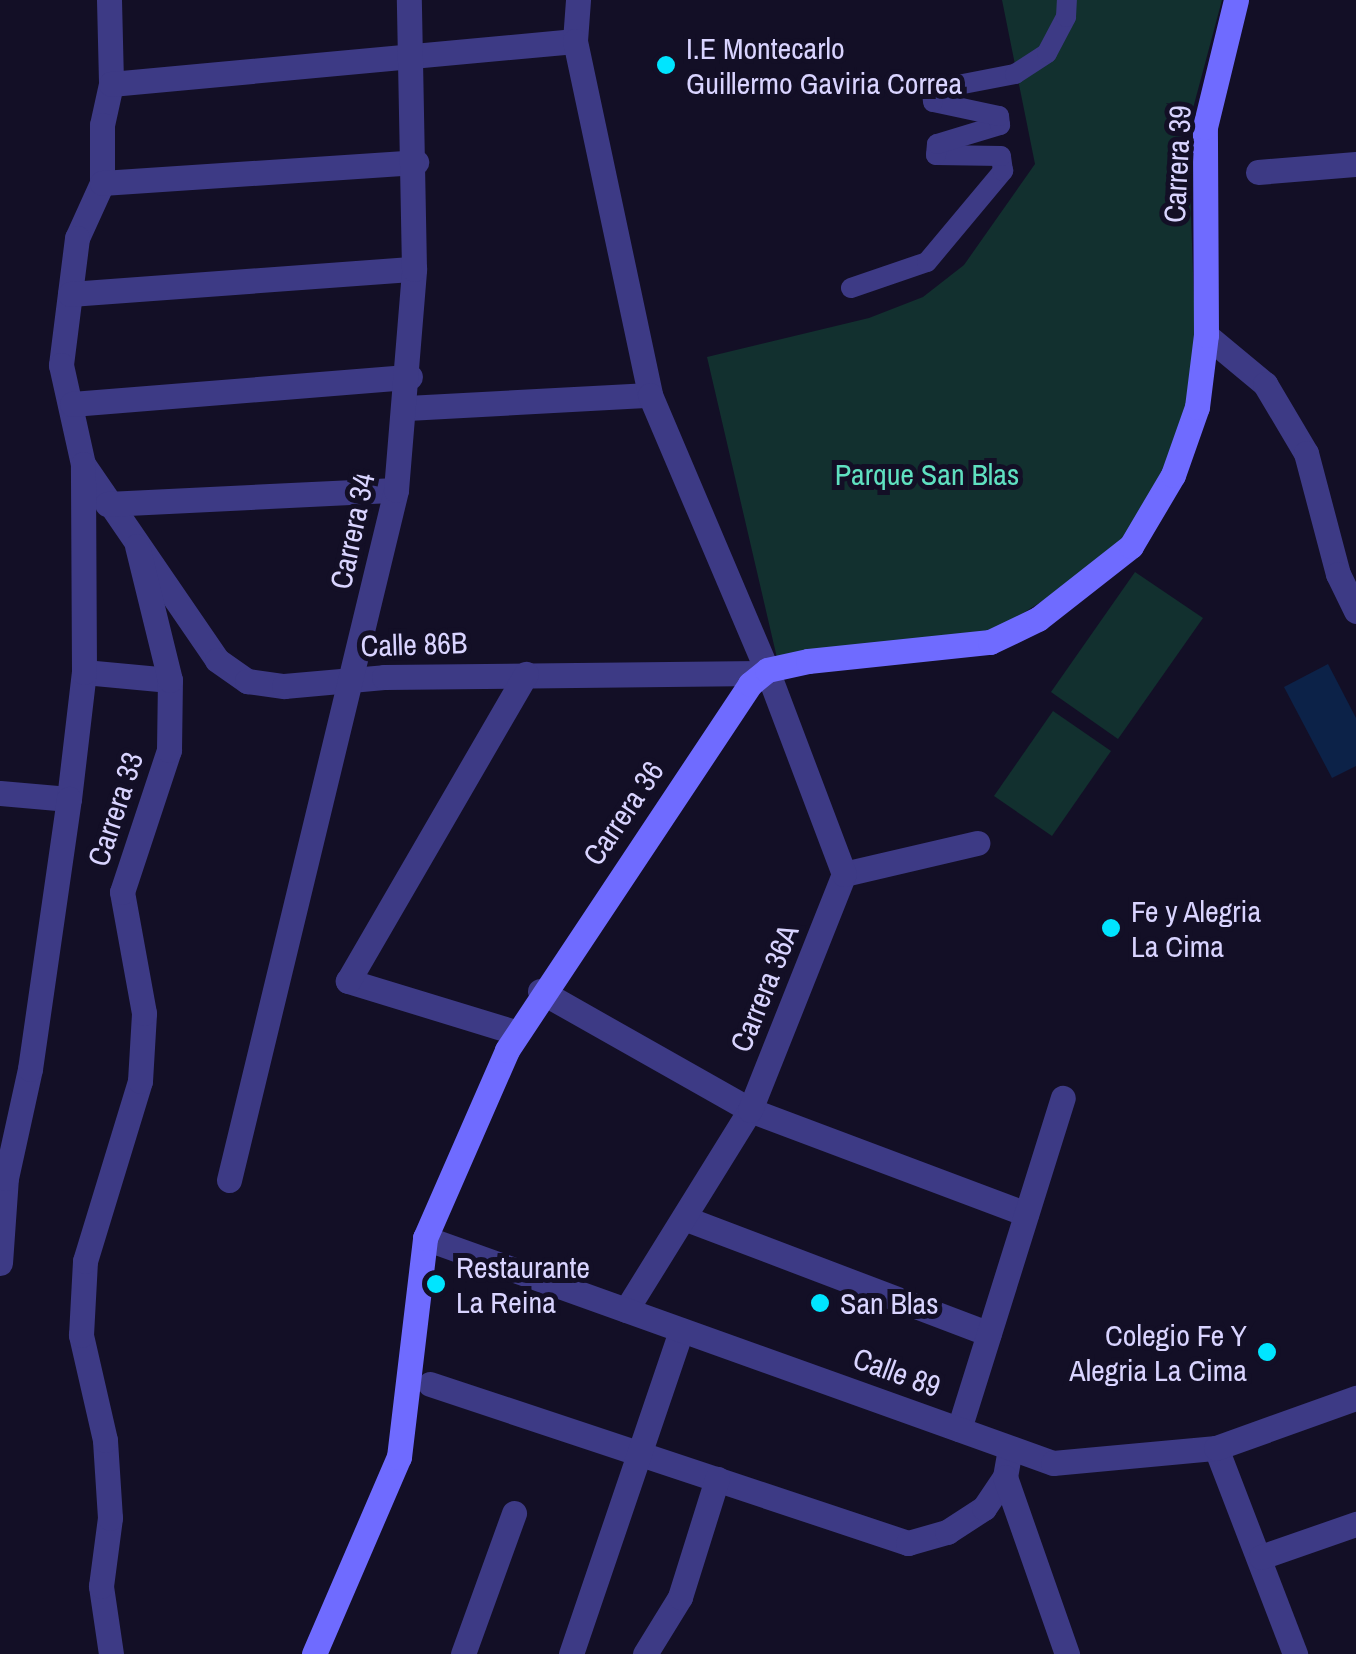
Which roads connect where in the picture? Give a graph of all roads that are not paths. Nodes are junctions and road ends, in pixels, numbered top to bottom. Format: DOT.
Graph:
graph roads {
  1 [pos="109,0"];
  2 [pos="409,0"];
  3 [pos="578,0"];
  4 [pos="1067,0"];
  5 [pos="1236,0"];
  6 [pos="575,41"];
  7 [pos="412,52"];
  8 [pos="111,84"];
  9 [pos="416,162"];
  10 [pos="1356,164"];
  11 [pos="1258,172"];
  12 [pos="102,183"];
  13 [pos="414,268"];
  14 [pos="852,288"];
  15 [pos="70,294"];
  16 [pos="1206,335"];
  17 [pos="410,377"];
  18 [pos="650,396"];
  19 [pos="72,404"];
  20 [pos="407,408"];
  21 [pos="83,464"];
  22 [pos="396,490"];
  23 [pos="107,504"];
  24 [pos="137,546"];
  25 [pos="1131,546"];
  26 [pos="1347,576"];
  27 [pos="1356,611"];
  28 [pos="84,672"];
  29 [pos="763,672"];
  30 [pos="526,674"];
  31 [pos="348,679"];
  32 [pos="170,680"];
  33 [pos="0,793"];
  34 [pos="69,799"];
  35 [pos="977,843"];
  36 [pos="844,874"];
  37 [pos="540,991"];
  38 [pos="515,1032"];
  39 [pos="1064,1098"];
  40 [pos="750,1110"];
  41 [pos="230,1180"];
  42 [pos="1026,1214"];
  43 [pos="684,1218"];
  44 [pos="424,1238"];
  45 [pos="0,1263"];
  46 [pos="626,1310"];
  47 [pos="681,1330"];
  48 [pos="990,1334"];
  49 [pos="430,1384"];
  50 [pos="1356,1398"];
  51 [pos="959,1429"];
  52 [pos="1010,1448"];
  53 [pos="1216,1448"];
  54 [pos="637,1452"];
  55 [pos="1004,1477"];
  56 [pos="717,1479"];
  57 [pos="514,1513"];
  58 [pos="1356,1524"];
  59 [pos="1261,1557"];
  60 [pos="112,1654"];
  61 [pos="314,1654"];
  62 [pos="463,1654"];
  63 [pos="572,1654"];
  64 [pos="645,1654"];
  65 [pos="1067,1654"];
  66 [pos="1295,1654"];
  1 -- 8 [label="street, Carrera 33"];
  2 -- 7 [label="street, Carrera 34"];
  3 -- 6 [label="street"];
  4 -- 14 [label="street"];
  5 -- 16 [label="main road, Carrera 39"];
  6 -- 7 [label="street"];
  6 -- 18 [label="street"];
  7 -- 8 [label="street"];
  7 -- 9 [label="street, Carrera 34"];
  8 -- 12 [label="street, Carrera 33"];
  9 -- 12 [label="street"];
  9 -- 13 [label="street, Carrera 34"];
  10 -- 11 [label="street"];
  12 -- 15 [label="street, Carrera 33"];
  13 -- 15 [label="street"];
  13 -- 17 [label="street, Carrera 34"];
  15 -- 19 [label="street, Carrera 33"];
  16 -- 25 [label="main road, Carrera 39"];
  16 -- 26 [label="street"];
  17 -- 19 [label="street"];
  17 -- 20 [label="street, Carrera 34"];
  18 -- 20 [label="street"];
  18 -- 29 [label="street"];
  19 -- 21 [label="street, Carrera 33"];
  20 -- 22 [label="street, Carrera 34"];
  21 -- 23 [label="street, Carrera 33"];
  21 -- 28 [label="street"];
  22 -- 23 [label="street"];
  22 -- 31 [label="street, Carrera 34"];
  23 -- 24 [label="street, Carrera 33"];
  24 -- 31 [label="street, Calle 86B"];
  24 -- 32 [label="street, Carrera 33"];
  25 -- 29 [label="main road, Calle 86B"];
  26 -- 27 [label="street"];
  28 -- 32 [label="street"];
  28 -- 34 [label="street"];
  29 -- 30 [label="street, Calle 86B"];
  29 -- 36 [label="street"];
  29 -- 37 [label="main road, Carrera 36"];
  30 -- 31 [label="street, Calle 86B"];
  30 -- 38 [label="street"];
  31 -- 41 [label="street, Carrera 34"];
  32 -- 60 [label="street, Carrera 33"];
  33 -- 34 [label="street"];
  34 -- 45 [label="street"];
  35 -- 36 [label="street"];
  36 -- 40 [label="street, Carrera 36A"];
  37 -- 38 [label="main road, Carrera 36"];
  37 -- 40 [label="street"];
  38 -- 44 [label="main road, Carrera 36"];
  39 -- 42 [label="street"];
  40 -- 42 [label="street"];
  40 -- 43 [label="street, Carrera 36A"];
  42 -- 48 [label="street"];
  43 -- 46 [label="street, Carrera 36A"];
  43 -- 48 [label="street"];
  44 -- 46 [label="street, Calle 89"];
  44 -- 61 [label="main road, Carrera 36"];
  46 -- 47 [label="street, Calle 89"];
  47 -- 51 [label="street, Calle 89"];
  47 -- 54 [label="street"];
  48 -- 51 [label="street"];
  49 -- 54 [label="street"];
  50 -- 53 [label="street, Calle 89"];
  51 -- 52 [label="street, Calle 89"];
  52 -- 53 [label="street, Calle 89"];
  52 -- 55 [label="street"];
  53 -- 59 [label="street"];
  54 -- 56 [label="street"];
  54 -- 63 [label="street"];
  55 -- 56 [label="street"];
  55 -- 65 [label="street"];
  56 -- 64 [label="street"];
  57 -- 62 [label="street"];
  58 -- 59 [label="street"];
  59 -- 66 [label="street"];
}
